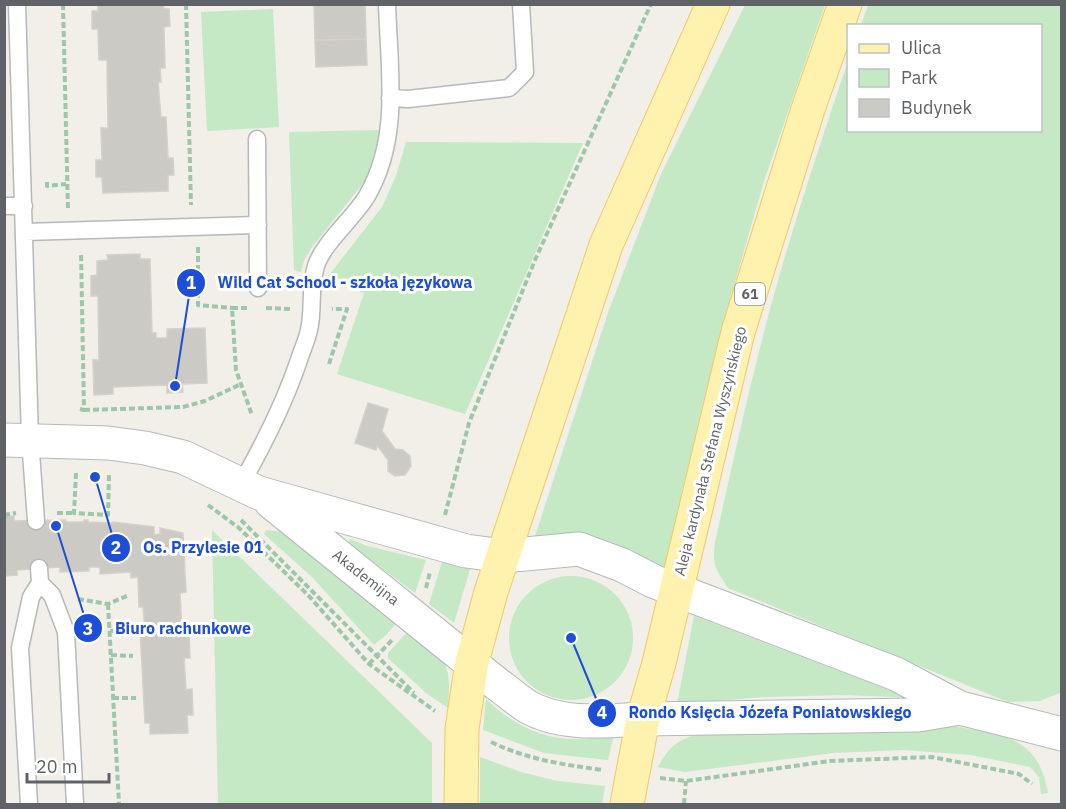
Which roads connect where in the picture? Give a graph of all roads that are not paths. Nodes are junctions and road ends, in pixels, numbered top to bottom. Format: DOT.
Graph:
graph roads {
  1 [pos="17,4"];
  2 [pos="387,4"];
  3 [pos="521,4"];
  4 [pos="713,4"];
  5 [pos="844,4"];
  6 [pos="390,98"];
  7 [pos="257,139"];
  8 [pos="4,206"];
  9 [pos="24,206"];
  10 [pos="258,225"];
  11 [pos="25,232"];
  12 [pos="258,288"];
  13 [pos="21,429"];
  14 [pos="246,498"];
  15 [pos="36,521"];
  16 [pos="504,556"];
  17 [pos="676,590"];
  18 [pos="472,662"];
  19 [pos="960,708"];
  20 [pos="643,719"];
  21 [pos="1062,734"];
  22 [pos="630,789"];
  23 [pos="461,801"];
  24 [pos="29,804"];
  25 [pos="75,804"];
  1 -- 9 [label="lane"];
  2 -- 6 [label="lane"];
  3 -- 6 [label="lane"];
  4 -- 16 [label="main road"];
  5 -- 17 [label="main road, Aleja kardynała Stefana Wyszyńskiego / 61"];
  6 -- 14 [label="lane"];
  7 -- 10 [label="lane"];
  8 -- 9 [label="lane"];
  9 -- 11 [label="lane"];
  10 -- 11 [label="lane"];
  10 -- 12 [label="lane"];
  11 -- 13 [label="lane"];
  13 -- 14 [label="street, Akademijna"];
  13 -- 15 [label="lane"];
  14 -- 16 [label="street, Akademijna"];
  14 -- 18 [label="street, Akademijna"];
  16 -- 17 [label="street"];
  16 -- 18 [label="main road"];
  17 -- 19 [label="street"];
  17 -- 20 [label="main road, 61"];
  18 -- 20 [label="street"];
  18 -- 23 [label="main road"];
  19 -- 20 [label="street"];
  19 -- 21 [label="street"];
  20 -- 22 [label="main road, 61"];
  24 -- 25 [label="lane"];
}
